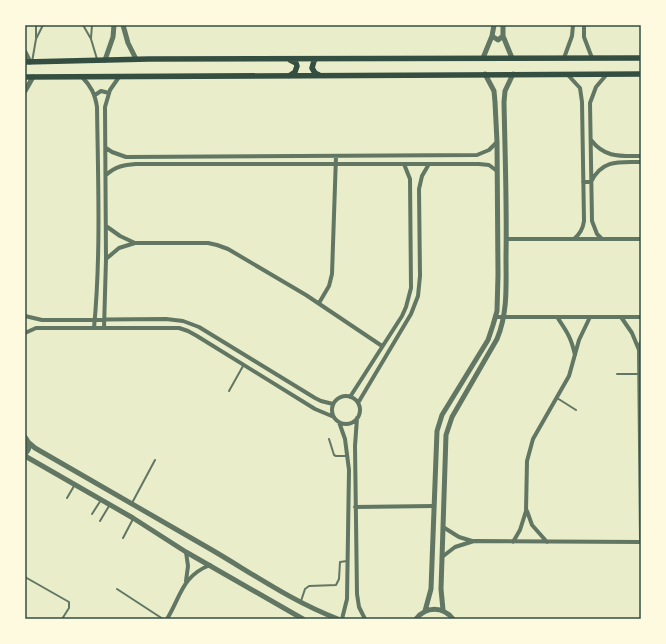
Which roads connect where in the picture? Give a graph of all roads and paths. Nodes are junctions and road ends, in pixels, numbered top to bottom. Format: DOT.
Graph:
graph roads {
  1 [pos="36,25"];
  2 [pos="43,25"];
  3 [pos="84,25"];
  4 [pos="92,25"];
  5 [pos="114,25"];
  6 [pos="123,25"];
  7 [pos="494,25"];
  8 [pos="503,25"];
  9 [pos="573,25"];
  10 [pos="584,25"];
  11 [pos="492,36"];
  12 [pos="503,36"];
  13 [pos="36,39"];
  14 [pos="91,39"];
  15 [pos="25,52"];
  16 [pos="483,58"];
  17 [pos="512,58"];
  18 [pos="564,58"];
  19 [pos="592,58"];
  20 [pos="641,58"];
  21 [pos="136,59"];
  22 [pos="285,59"];
  23 [pos="316,59"];
  24 [pos="97,60"];
  25 [pos="105,60"];
  26 [pos="29,62"];
  27 [pos="485,74"];
  28 [pos="513,74"];
  29 [pos="567,74"];
  30 [pos="607,74"];
  31 [pos="641,74"];
  32 [pos="119,76"];
  33 [pos="289,76"];
  34 [pos="322,76"];
  35 [pos="25,77"];
  36 [pos="33,77"];
  37 [pos="82,77"];
  38 [pos="25,91"];
  39 [pos="109,93"];
  40 [pos="95,95"];
  41 [pos="495,102"];
  42 [pos="504,102"];
  43 [pos="591,140"];
  44 [pos="497,142"];
  45 [pos="106,148"];
  46 [pos="336,156"];
  47 [pos="641,156"];
  48 [pos="641,162"];
  49 [pos="336,164"];
  50 [pos="404,164"];
  51 [pos="429,164"];
  52 [pos="497,171"];
  53 [pos="106,175"];
  54 [pos="583,182"];
  55 [pos="591,182"];
  56 [pos="98,198"];
  57 [pos="106,198"];
  58 [pos="106,226"];
  59 [pos="506,239"];
  60 [pos="574,239"];
  61 [pos="602,239"];
  62 [pos="641,239"];
  63 [pos="135,243"];
  64 [pos="106,258"];
  65 [pos="319,303"];
  66 [pos="25,316"];
  67 [pos="496,317"];
  68 [pos="504,317"];
  69 [pos="557,317"];
  70 [pos="590,317"];
  71 [pos="622,317"];
  72 [pos="641,317"];
  73 [pos="95,320"];
  74 [pos="104,320"];
  75 [pos="94,328"];
  76 [pos="104,328"];
  77 [pos="25,332"];
  78 [pos="641,342"];
  79 [pos="382,346"];
  80 [pos="639,350"];
  81 [pos="575,355"];
  82 [pos="253,361"];
  83 [pos="244,364"];
  84 [pos="249,368"];
  85 [pos="617,374"];
  86 [pos="639,374"];
  87 [pos="229,391"];
  88 [pos="350,397"];
  89 [pos="557,398"];
  90 [pos="358,403"];
  91 [pos="333,404"];
  92 [pos="576,410"];
  93 [pos="334,417"];
  94 [pos="357,418"];
  95 [pos="339,422"];
  96 [pos="25,437"];
  97 [pos="329,439"];
  98 [pos="28,442"];
  99 [pos="25,455"];
  100 [pos="348,456"];
  101 [pos="155,460"];
  102 [pos="74,485"];
  103 [pos="67,498"];
  104 [pos="101,500"];
  105 [pos="132,503"];
  106 [pos="110,505"];
  107 [pos="434,506"];
  108 [pos="355,507"];
  109 [pos="526,511"];
  110 [pos="92,514"];
  111 [pos="133,518"];
  112 [pos="100,521"];
  113 [pos="443,527"];
  114 [pos="123,538"];
  115 [pos="641,539"];
  116 [pos="474,541"];
  117 [pos="513,542"];
  118 [pos="547,542"];
  119 [pos="641,542"];
  120 [pos="186,552"];
  121 [pos="442,557"];
  122 [pos="348,561"];
  123 [pos="211,565"];
  124 [pos="25,577"];
  125 [pos="186,581"];
  126 [pos="117,589"];
  127 [pos="301,602"];
  128 [pos="425,610"];
  129 [pos="444,610"];
  130 [pos="170,613"];
  131 [pos="62,619"];
  132 [pos="163,619"];
  133 [pos="167,619"];
  134 [pos="172,619"];
  135 [pos="303,619"];
  136 [pos="338,619"];
  137 [pos="342,619"];
  138 [pos="365,619"];
  139 [pos="416,619"];
  140 [pos="453,619"];
  1 -- 13 [label="lane"];
  2 -- 13 [label="lane"];
  3 -- 14 [label="lane"];
  4 -- 14 [label="lane"];
  5 -- 25 [label="street"];
  6 -- 21 [label="street"];
  7 -- 11 [label="street"];
  8 -- 12 [label="street"];
  9 -- 18 [label="street"];
  10 -- 19 [label="street"];
  11 -- 12 [label="street"];
  11 -- 16 [label="street"];
  12 -- 17 [label="street"];
  13 -- 26 [label="lane"];
  14 -- 24 [label="lane"];
  15 -- 26 [label="street"];
  16 -- 17 [label="main road"];
  16 -- 23 [label="main road"];
  17 -- 18 [label="main road"];
  18 -- 19 [label="main road"];
  19 -- 20 [label="main road"];
  21 -- 22 [label="main road"];
  21 -- 25 [label="main road"];
  22 -- 23 [label="main road"];
  22 -- 33 [label="main road"];
  23 -- 34 [label="main road"];
  24 -- 25 [label="main road"];
  24 -- 26 [label="main road"];
  27 -- 28 [label="main road"];
  27 -- 34 [label="main road"];
  27 -- 41 [label="street"];
  28 -- 29 [label="main road"];
  28 -- 42 [label="street"];
  29 -- 30 [label="main road"];
  29 -- 54 [label="street"];
  30 -- 31 [label="main road"];
  30 -- 43 [label="street"];
  32 -- 33 [label="main road"];
  32 -- 37 [label="main road"];
  32 -- 39 [label="street"];
  33 -- 34 [label="main road"];
  35 -- 36 [label="main road"];
  36 -- 37 [label="main road"];
  36 -- 38 [label="street"];
  37 -- 40 [label="street"];
  39 -- 40 [label="street"];
  39 -- 45 [label="street"];
  40 -- 56 [label="street"];
  41 -- 42 [label="street"];
  41 -- 44 [label="street"];
  42 -- 59 [label="street"];
  43 -- 47 [label="street"];
  43 -- 55 [label="street"];
  44 -- 46 [label="street"];
  44 -- 52 [label="street"];
  45 -- 46 [label="street"];
  45 -- 53 [label="street"];
  46 -- 49 [label="street"];
  48 -- 55 [label="street"];
  49 -- 50 [label="street"];
  49 -- 53 [label="street"];
  49 -- 65 [label="street"];
  50 -- 51 [label="street"];
  50 -- 79 [label="street"];
  51 -- 52 [label="street"];
  51 -- 90 [label="street"];
  52 -- 67 [label="street"];
  53 -- 57 [label="street"];
  54 -- 55 [label="street"];
  54 -- 60 [label="street"];
  55 -- 61 [label="street"];
  56 -- 57 [label="street"];
  56 -- 73 [label="street"];
  57 -- 58 [label="street"];
  58 -- 63 [label="street"];
  58 -- 64 [label="street"];
  59 -- 60 [label="street"];
  59 -- 68 [label="street"];
  60 -- 61 [label="street"];
  61 -- 62 [label="street"];
  63 -- 64 [label="street"];
  63 -- 65 [label="street"];
  64 -- 74 [label="street"];
  65 -- 79 [label="street"];
  66 -- 73 [label="street"];
  67 -- 68 [label="street"];
  67 -- 107 [label="street"];
  68 -- 69 [label="street"];
  68 -- 113 [label="street"];
  69 -- 70 [label="street"];
  69 -- 81 [label="street"];
  70 -- 71 [label="street"];
  70 -- 81 [label="street"];
  71 -- 72 [label="street"];
  71 -- 80 [label="street"];
  73 -- 74 [label="street"];
  73 -- 75 [label="street"];
  74 -- 76 [label="street"];
  74 -- 82 [label="street"];
  75 -- 76 [label="street"];
  75 -- 77 [label="street"];
  76 -- 83 [label="street"];
  78 -- 80 [label="street"];
  79 -- 88 [label="street"];
  80 -- 86 [label="street"];
  81 -- 89 [label="street"];
  82 -- 84 [label="street"];
  82 -- 91 [label="street"];
  83 -- 84 [label="street"];
  83 -- 87 [label="lane"];
  84 -- 93 [label="street"];
  85 -- 86 [label="lane"];
  86 -- 115 [label="street"];
  88 -- 90 [label="street"];
  88 -- 91 [label="street"];
  89 -- 92 [label="lane"];
  89 -- 109 [label="street"];
  90 -- 94 [label="street"];
  91 -- 93 [label="street"];
  93 -- 95 [label="street"];
  94 -- 95 [label="street"];
  94 -- 108 [label="street"];
  95 -- 100 [label="street"];
  96 -- 98 [label="street"];
  97 -- 100 [label="lane"];
  98 -- 99 [label="street"];
  98 -- 105 [label="street"];
  99 -- 102 [label="street"];
  100 -- 122 [label="street"];
  101 -- 105 [label="lane"];
  102 -- 103 [label="lane"];
  102 -- 104 [label="street"];
  104 -- 106 [label="street"];
  104 -- 110 [label="lane"];
  105 -- 127 [label="street"];
  106 -- 111 [label="street"];
  106 -- 112 [label="lane"];
  107 -- 108 [label="street"];
  107 -- 128 [label="street"];
  108 -- 138 [label="street"];
  109 -- 117 [label="street"];
  109 -- 118 [label="street"];
  111 -- 114 [label="lane"];
  111 -- 120 [label="street"];
  113 -- 116 [label="street"];
  113 -- 121 [label="street"];
  116 -- 117 [label="street"];
  116 -- 121 [label="street"];
  117 -- 118 [label="street"];
  118 -- 119 [label="street"];
  120 -- 123 [label="street"];
  120 -- 125 [label="street"];
  121 -- 129 [label="street"];
  122 -- 127 [label="lane"];
  122 -- 137 [label="street"];
  123 -- 125 [label="street"];
  123 -- 135 [label="street"];
  124 -- 131 [label="lane"];
  125 -- 130 [label="street"];
  126 -- 132 [label="lane"];
  127 -- 136 [label="street"];
  128 -- 129 [label="street"];
  128 -- 139 [label="street"];
  129 -- 140 [label="street"];
  130 -- 133 [label="street"];
  130 -- 134 [label="street"];
}
